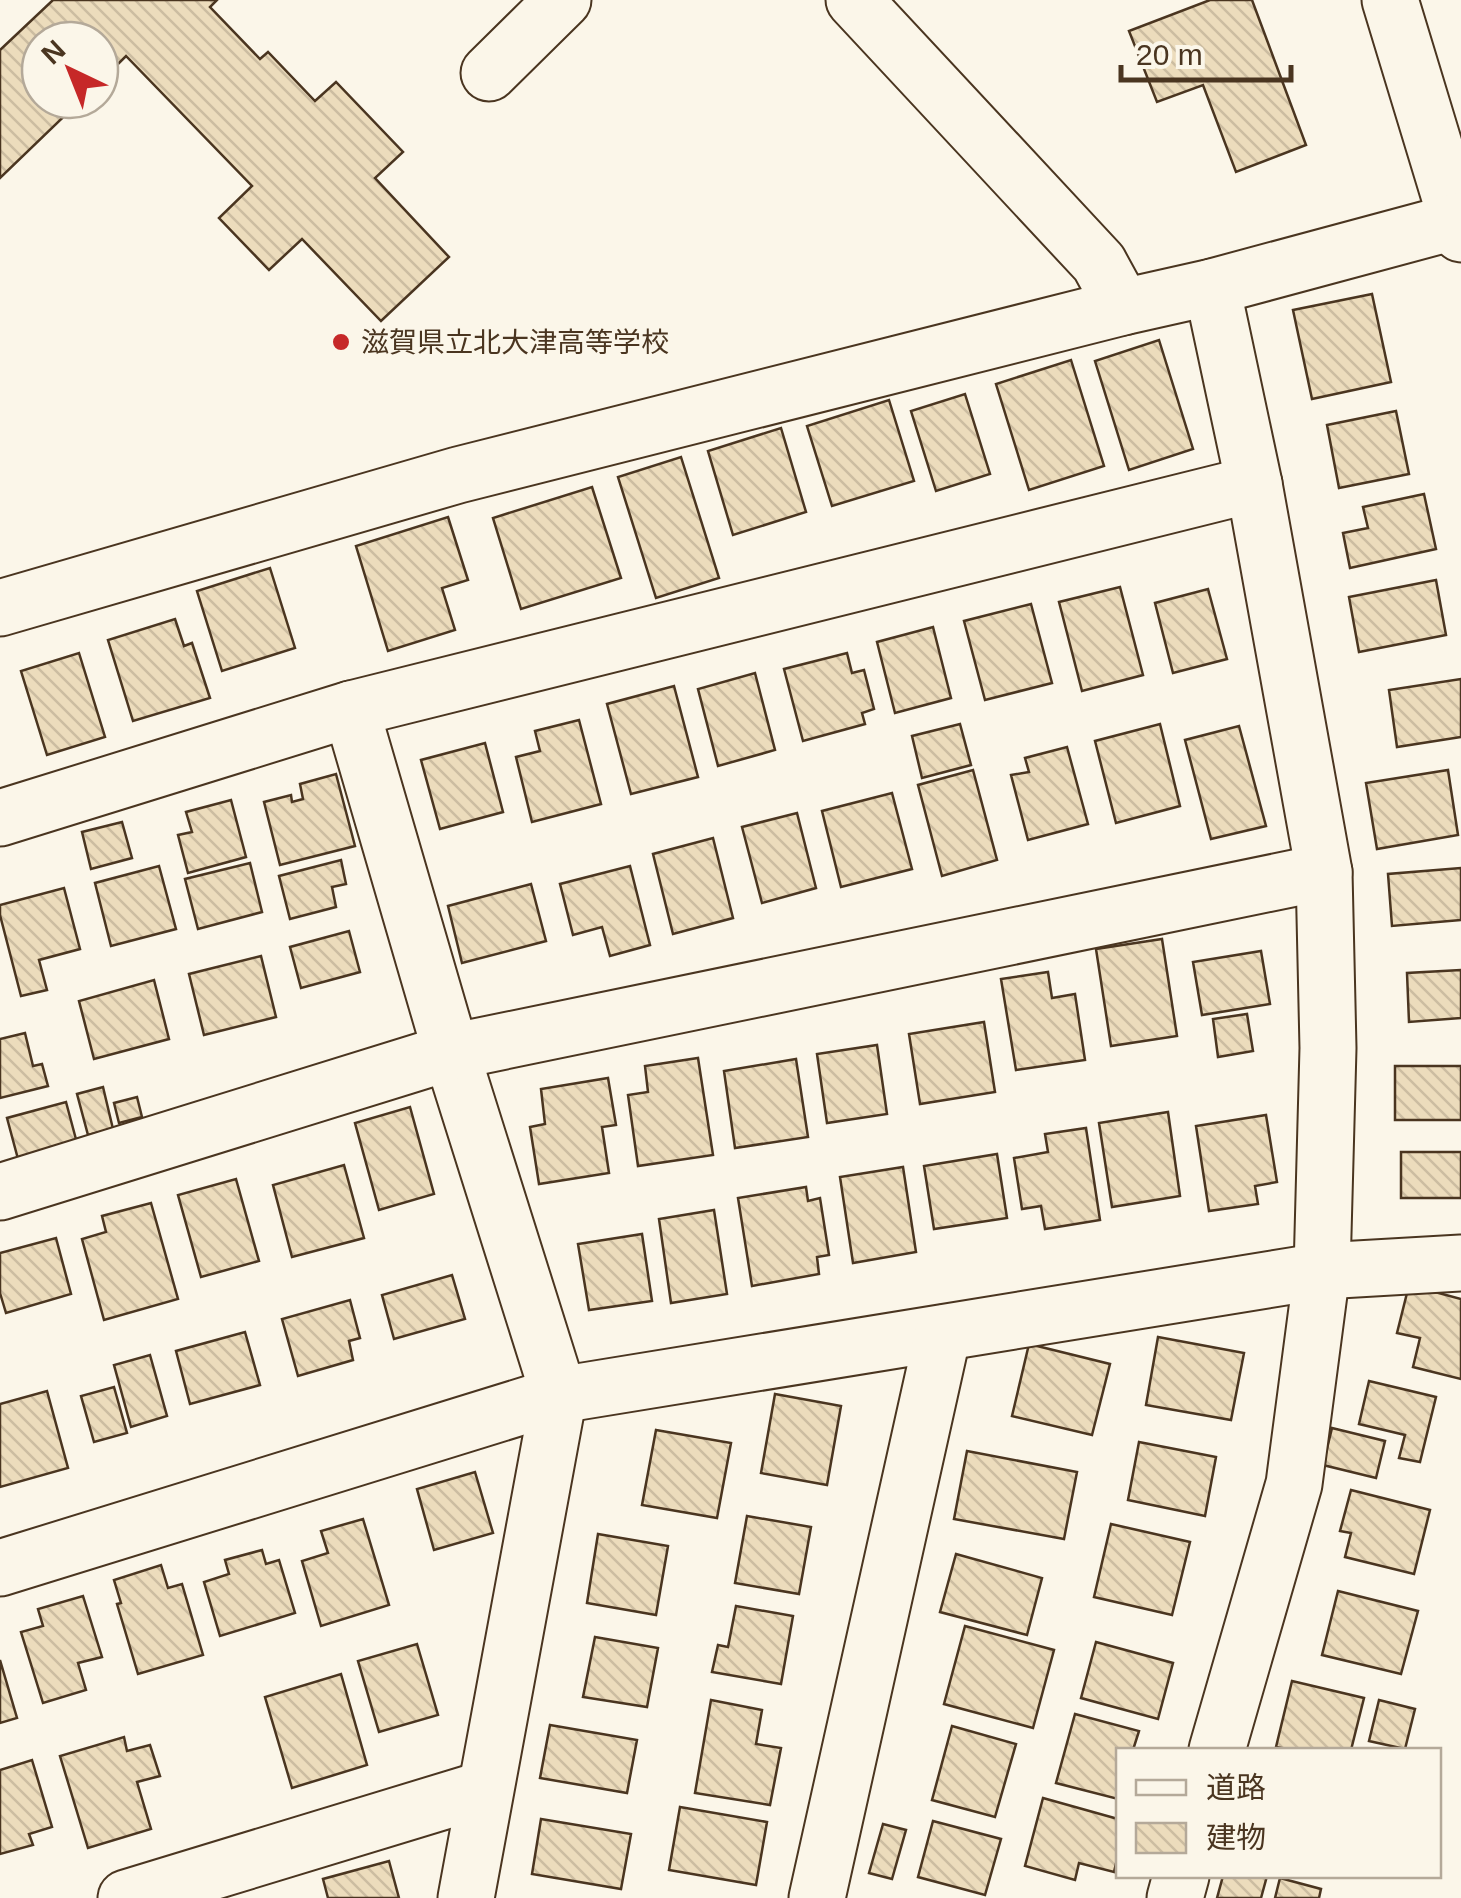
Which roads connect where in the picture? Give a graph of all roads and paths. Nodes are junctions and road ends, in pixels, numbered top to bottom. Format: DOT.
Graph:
graph roads {
  1 [pos="562,0"];
  2 [pos="854,0"];
  3 [pos="1390,0"];
  4 [pos="490,73"];
  5 [pos="1459,228"];
  6 [pos="1212,287"];
  7 [pos="1123,306"];
  8 [pos="1254,484"];
  9 [pos="0,608"];
  10 [pos="351,709"];
  11 [pos="0,818"];
  12 [pos="1324,872"];
  13 [pos="451,1052"];
  14 [pos="0,1192"];
  15 [pos="1461,1263"];
  16 [pos="1322,1271"];
  17 [pos="942,1333"];
  18 [pos="559,1395"];
  19 [pos="0,1568"];
  20 [pos="1219,1748"];
  21 [pos="484,1789"];
  22 [pos="126,1898"];
  23 [pos="466,1898"];
  24 [pos="818,1898"];
  1 -- 4 [label="street"];
  2 -- 7 [label="street"];
  3 -- 5 [label="street"];
  5 -- 6 [label="street"];
  6 -- 7 [label="street"];
  6 -- 8 [label="street"];
  7 -- 9 [label="street"];
  8 -- 10 [label="street"];
  8 -- 12 [label="street"];
  10 -- 11 [label="street"];
  10 -- 13 [label="street"];
  12 -- 13 [label="street"];
  12 -- 16 [label="street"];
  13 -- 14 [label="street"];
  13 -- 18 [label="street"];
  15 -- 16 [label="street"];
  16 -- 17 [label="street"];
  16 -- 20 [label="street"];
  17 -- 18 [label="street"];
  17 -- 24 [label="street"];
  18 -- 19 [label="street"];
  18 -- 21 [label="street"];
  21 -- 22 [label="street"];
  21 -- 23 [label="street"];
}
